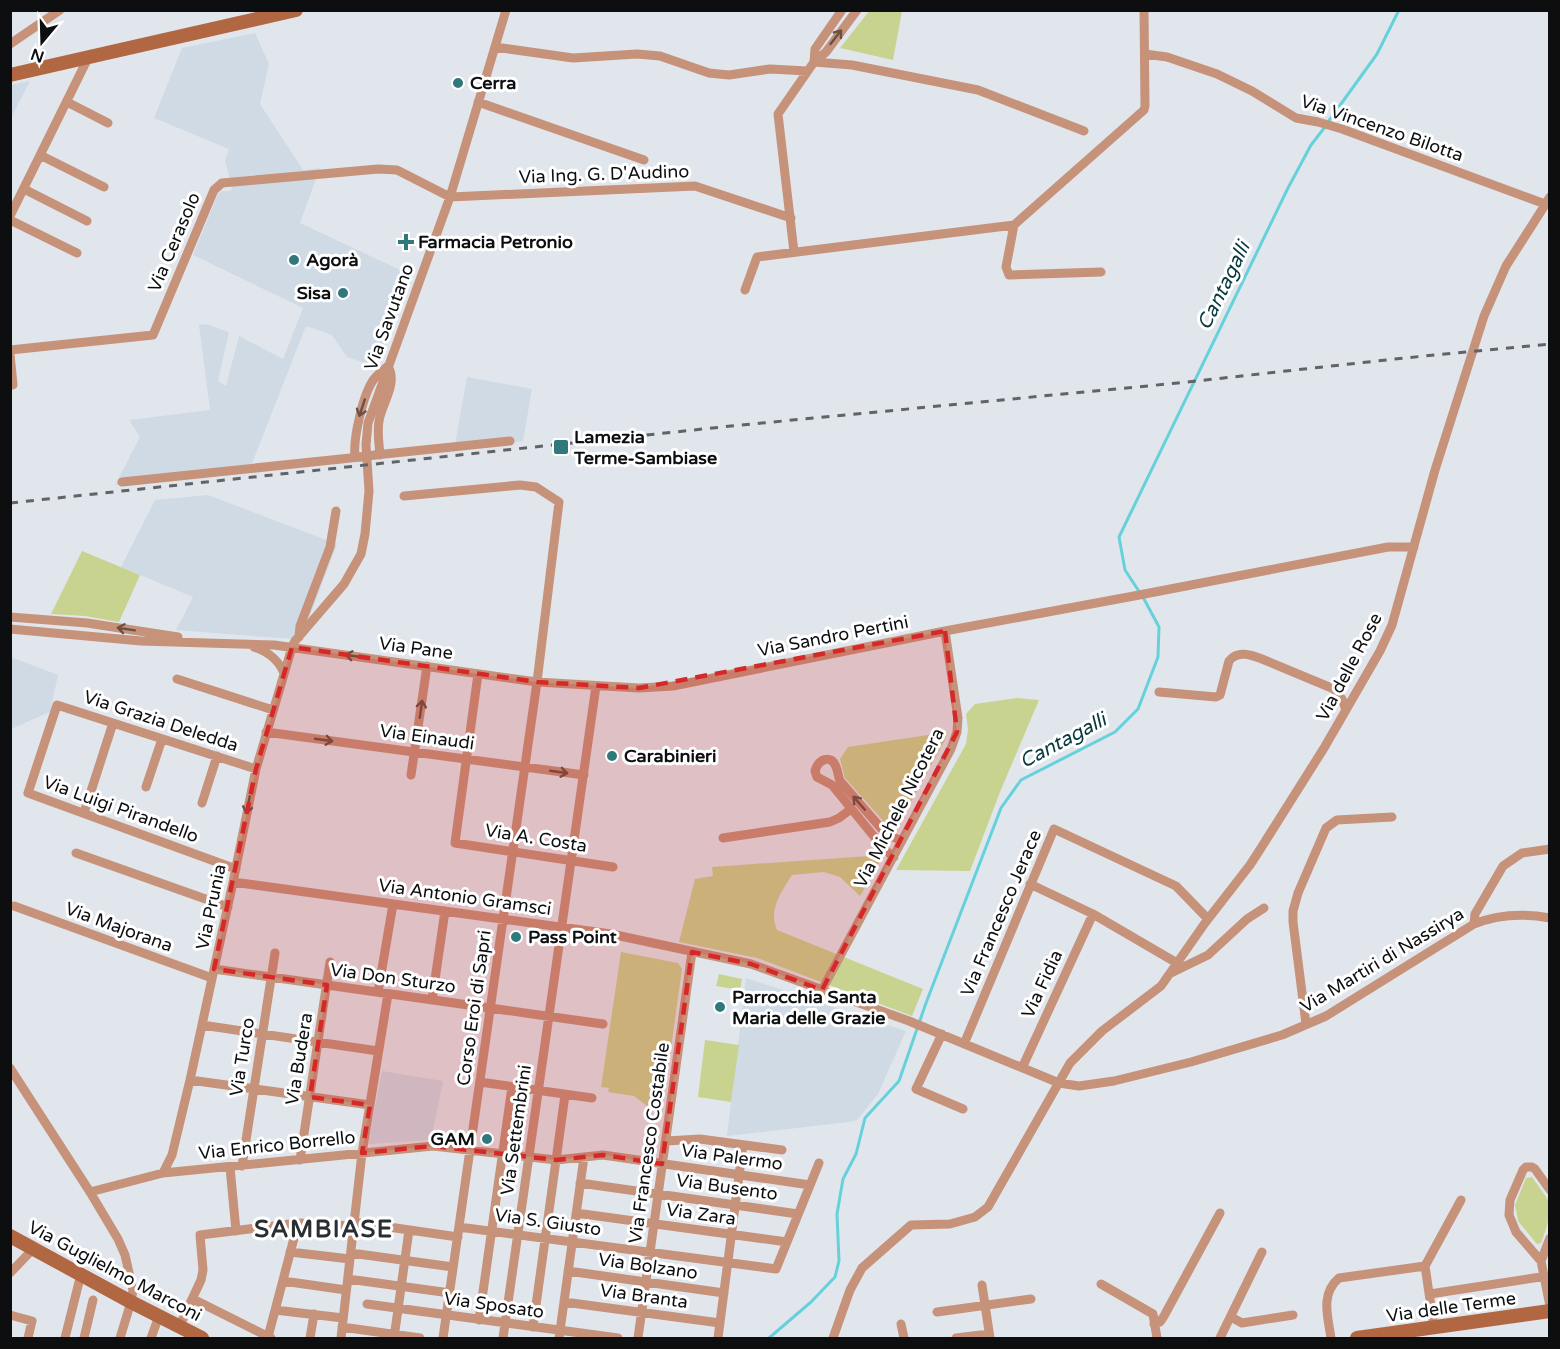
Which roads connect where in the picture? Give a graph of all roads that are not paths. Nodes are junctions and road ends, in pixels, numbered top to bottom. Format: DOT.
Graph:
graph roads {
  1 [pos="60,10"];
  2 [pos="296,10"];
  3 [pos="842,10"];
  4 [pos="857,10"];
  5 [pos="1144,10"];
  6 [pos="505,12"];
  7 [pos="10,45"];
  8 [pos="495,47"];
  9 [pos="1145,54"];
  10 [pos="88,58"];
  11 [pos="814,62"];
  12 [pos="807,71"];
  13 [pos="10,75"];
  14 [pos="67,102"];
  15 [pos="478,102"];
  16 [pos="108,123"];
  17 [pos="1084,131"];
  18 [pos="40,155"];
  19 [pos="644,160"];
  20 [pos="104,188"];
  21 [pos="24,189"];
  22 [pos="450,197"];
  23 [pos="1547,201"];
  24 [pos="10,218"];
  25 [pos="791,218"];
  26 [pos="87,221"];
  27 [pos="1014,225"];
  28 [pos="794,252"];
  29 [pos="77,253"];
  30 [pos="1101,272"];
  31 [pos="745,290"];
  32 [pos="10,350"];
  33 [pos="10,354"];
  34 [pos="388,366"];
  35 [pos="13,385"];
  36 [pos="510,441"];
  37 [pos="377,455"];
  38 [pos="357,457"];
  39 [pos="123,482"];
  40 [pos="404,496"];
  41 [pos="336,511"];
  42 [pos="1414,547"];
  43 [pos="10,617"];
  44 [pos="311,624"];
  45 [pos="10,629"];
  46 [pos="945,631"];
  47 [pos="299,637"];
  48 [pos="204,642"];
  49 [pos="246,645"];
  50 [pos="292,647"];
  51 [pos="322,651"];
  52 [pos="427,666"];
  53 [pos="284,673"];
  54 [pos="478,674"];
  55 [pos="177,679"];
  56 [pos="537,682"];
  57 [pos="596,686"];
  58 [pos="1159,692"];
  59 [pos="273,710"];
  60 [pos="1346,710"];
  61 [pos="113,723"];
  62 [pos="266,732"];
  63 [pos="162,739"];
  64 [pos="415,752"];
  65 [pos="217,756"];
  66 [pos="466,759"];
  67 [pos="524,767"];
  68 [pos="256,769"];
  69 [pos="411,775"];
  70 [pos="584,775"];
  71 [pos="146,787"];
  72 [pos="28,793"];
  73 [pos="202,803"];
  74 [pos="851,809"];
  75 [pos="84,813"];
  76 [pos="1392,817"];
  77 [pos="723,838"];
  78 [pos="902,841"];
  79 [pos="1550,849"];
  80 [pos="512,851"];
  81 [pos="76,853"];
  82 [pos="894,857"];
  83 [pos="571,860"];
  84 [pos="613,867"];
  85 [pos="236,869"];
  86 [pos="233,882"];
  87 [pos="1030,885"];
  88 [pos="393,903"];
  89 [pos="14,906"];
  90 [pos="228,907"];
  91 [pos="1264,908"];
  92 [pos="445,911"];
  93 [pos="1093,914"];
  94 [pos="1550,918"];
  95 [pos="503,919"];
  96 [pos="1208,919"];
  97 [pos="1474,924"];
  98 [pos="562,927"];
  99 [pos="692,952"];
  100 [pos="275,953"];
  101 [pos="330,962"];
  102 [pos="1177,963"];
  103 [pos="213,974"];
  104 [pos="1169,974"];
  105 [pos="271,977"];
  106 [pos="327,985"];
  107 [pos="822,990"];
  108 [pos="383,993"];
  109 [pos="432,1000"];
  110 [pos="490,1008"];
  111 [pos="549,1017"];
  112 [pos="909,1021"];
  113 [pos="202,1024"];
  114 [pos="603,1024"];
  115 [pos="1306,1024"];
  116 [pos="938,1033"];
  117 [pos="262,1034"];
  118 [pos="318,1042"];
  119 [pos="963,1044"];
  120 [pos="378,1051"];
  121 [pos="10,1068"];
  122 [pos="1022,1068"];
  123 [pos="190,1080"];
  124 [pos="480,1082"];
  125 [pos="1059,1083"];
  126 [pos="512,1087"];
  127 [pos="254,1089"];
  128 [pos="539,1091"];
  129 [pos="566,1095"];
  130 [pos="310,1097"];
  131 [pos="592,1098"];
  132 [pos="370,1105"];
  133 [pos="963,1109"];
  134 [pos="666,1141"];
  135 [pos="743,1145"];
  136 [pos="470,1150"];
  137 [pos="782,1150"];
  138 [pos="362,1153"];
  139 [pos="502,1154"];
  140 [pos="529,1157"];
  141 [pos="584,1157"];
  142 [pos="300,1160"];
  143 [pos="556,1160"];
  144 [pos="819,1163"];
  145 [pos="662,1164"];
  146 [pos="242,1166"];
  147 [pos="230,1167"];
  148 [pos="163,1173"];
  149 [pos="739,1175"];
  150 [pos="580,1183"];
  151 [pos="810,1185"];
  152 [pos="1550,1190"];
  153 [pos="90,1192"];
  154 [pos="658,1194"];
  155 [pos="1461,1200"];
  156 [pos="735,1205"];
  157 [pos="576,1214"];
  158 [pos="798,1214"];
  159 [pos="1220,1214"];
  160 [pos="298,1223"];
  161 [pos="354,1224"];
  162 [pos="654,1224"];
  163 [pos="459,1227"];
  164 [pos="409,1230"];
  165 [pos="236,1231"];
  166 [pos="492,1231"];
  167 [pos="518,1235"];
  168 [pos="731,1235"];
  169 [pos="10,1236"];
  170 [pos="458,1237"];
  171 [pos="545,1238"];
  172 [pos="1550,1238"];
  173 [pos="572,1242"];
  174 [pos="787,1242"];
  175 [pos="34,1248"];
  176 [pos="290,1252"];
  177 [pos="650,1252"];
  178 [pos="1262,1252"];
  179 [pos="350,1256"];
  180 [pos="405,1261"];
  181 [pos="1541,1261"];
  182 [pos="728,1263"];
  183 [pos="1425,1266"];
  184 [pos="453,1268"];
  185 [pos="568,1271"];
  186 [pos="10,1273"];
  187 [pos="81,1274"];
  188 [pos="1546,1276"];
  189 [pos="348,1279"];
  190 [pos="283,1281"];
  191 [pos="646,1282"];
  192 [pos="1101,1284"];
  193 [pos="982,1285"];
  194 [pos="401,1286"];
  195 [pos="346,1290"];
  196 [pos="450,1293"];
  197 [pos="724,1293"];
  198 [pos="1430,1294"];
  199 [pos="193,1299"];
  200 [pos="1031,1299"];
  201 [pos="93,1300"];
  202 [pos="131,1302"];
  203 [pos="564,1302"];
  204 [pos="367,1304"];
  205 [pos="985,1305"];
  206 [pos="1550,1306"];
  207 [pos="398,1308"];
  208 [pos="275,1310"];
  209 [pos="1550,1311"];
  210 [pos="642,1312"];
  211 [pos="938,1312"];
  212 [pos="314,1314"];
  213 [pos="10,1315"];
  214 [pos="447,1315"];
  215 [pos="1293,1315"];
  216 [pos="159,1316"];
  217 [pos="1231,1317"];
  218 [pos="479,1320"];
  219 [pos="343,1323"];
  220 [pos="506,1323"];
  221 [pos="720,1323"];
  222 [pos="901,1324"];
  223 [pos="1154,1324"];
  224 [pos="533,1327"];
  225 [pos="1434,1327"];
  226 [pos="190,1334"];
  227 [pos="559,1335"];
  228 [pos="990,1336"];
  229 [pos="1386,1336"];
  230 [pos="394,1337"];
  231 [pos="28,1338"];
  232 [pos="65,1338"];
  233 [pos="84,1338"];
  234 [pos="120,1338"];
  235 [pos="151,1338"];
  236 [pos="270,1338"];
  237 [pos="310,1338"];
  238 [pos="341,1338"];
  239 [pos="420,1338"];
  240 [pos="443,1338"];
  241 [pos="503,1338"];
  242 [pos="618,1338"];
  243 [pos="638,1338"];
  244 [pos="718,1338"];
  245 [pos="833,1338"];
  246 [pos="904,1338"];
  247 [pos="956,1338"];
  248 [pos="1156,1338"];
  249 [pos="1220,1338"];
  250 [pos="1331,1338"];
  251 [pos="1357,1338"];
  1 -- 7 [label="street"];
  2 -- 10 [label="main road"];
  3 -- 11 [label="street"];
  11 -- 4 [label="street, one-way"];
  5 -- 9 [label="street"];
  6 -- 8 [label="street, Via Savutano"];
  8 -- 12 [label="street"];
  8 -- 15 [label="street, Via Savutano"];
  9 -- 23 [label="street, Via Vincenzo Bilotta"];
  9 -- 27 [label="street"];
  10 -- 13 [label="main road"];
  10 -- 14 [label="street"];
  11 -- 12 [label="street"];
  11 -- 17 [label="street"];
  12 -- 25 [label="street"];
  14 -- 16 [label="street"];
  14 -- 18 [label="street"];
  15 -- 19 [label="street"];
  15 -- 22 [label="street, Via Savutano"];
  18 -- 20 [label="street"];
  18 -- 21 [label="street"];
  21 -- 24 [label="street"];
  21 -- 26 [label="street"];
  22 -- 25 [label="street, Via Ing. G. D'Audino"];
  22 -- 32 [label="street, Via Cerasolo"];
  22 -- 34 [label="street, Via Savutano"];
  23 -- 42 [label="street, Via delle Rose"];
  24 -- 29 [label="street"];
  25 -- 28 [label="street"];
  27 -- 28 [label="street"];
  27 -- 30 [label="street"];
  28 -- 31 [label="street"];
  33 -- 35 [label="street"];
  34 -- 37 [label="street"];
  34 -- 38 [label="street, one-way"];
  34 -- 44 [label="street, Via Savutano"];
  36 -- 37 [label="street"];
  37 -- 38 [label="street, bridge"];
  38 -- 39 [label="street"];
  40 -- 56 [label="street, Corso Eroi di Sapri"];
  41 -- 47 [label="street"];
  42 -- 46 [label="street, Via Sandro Pertini"];
  42 -- 60 [label="street, Via delle Rose"];
  48 -- 43 [label="street, one-way"];
  44 -- 47 [label="street, Via Savutano"];
  44 -- 51 [label="street"];
  45 -- 48 [label="street"];
  46 -- 57 [label="street, Via Sandro Pertini"];
  46 -- 78 [label="street, Via Michele Nicotera"];
  47 -- 50 [label="street, Via Prunia"];
  48 -- 49 [label="street, Via Pane"];
  49 -- 50 [label="street, Via Pane"];
  49 -- 53 [label="street"];
  50 -- 51 [label="street, Via Pane"];
  50 -- 53 [label="street, Via Prunia"];
  52 -- 51 [label="street, Via Pane, one-way"];
  52 -- 54 [label="street, Via Pane"];
  64 -- 52 [label="street, one-way"];
  53 -- 59 [label="street, Via Prunia"];
  54 -- 56 [label="street, Via Pane"];
  54 -- 66 [label="street"];
  55 -- 59 [label="street"];
  56 -- 57 [label="street, Via Sandro Pertini"];
  56 -- 67 [label="street, Corso Eroi di Sapri"];
  57 -- 70 [label="street, Via Settembrini"];
  58 -- 60 [label="street"];
  59 -- 62 [label="street, Via Prunia"];
  60 -- 96 [label="street, Via delle Rose"];
  61 -- 63 [label="street, Via Grazia Deledda"];
  61 -- 72 [label="street, Via Grazia Deledda"];
  61 -- 75 [label="street"];
  62 -- 64 [label="street, Via Einaudi, one-way"];
  62 -- 68 [label="street, Via Prunia"];
  63 -- 65 [label="street, Via Grazia Deledda"];
  63 -- 71 [label="street"];
  64 -- 66 [label="street, Via Einaudi"];
  64 -- 69 [label="street"];
  65 -- 68 [label="street, Via Grazia Deledda"];
  65 -- 73 [label="street"];
  66 -- 67 [label="street, Via Einaudi"];
  66 -- 80 [label="street, Via A. Costa"];
  67 -- 70 [label="street, Via Einaudi, one-way"];
  67 -- 80 [label="street, Corso Eroi di Sapri"];
  68 -- 85 [label="street, Via Prunia, one-way"];
  70 -- 83 [label="street, Via Settembrini"];
  72 -- 75 [label="street, Via Luigi Pirandello"];
  74 -- 77 [label="street"];
  78 -- 74 [label="street, one-way"];
  74 -- 82 [label="street"];
  75 -- 85 [label="street, Via Luigi Pirandello"];
  76 -- 115 [label="street"];
  78 -- 82 [label="street, Via Michele Nicotera"];
  79 -- 97 [label="street"];
  80 -- 83 [label="street, Via A. Costa"];
  80 -- 95 [label="street, Corso Eroi di Sapri"];
  81 -- 90 [label="street"];
  82 -- 107 [label="street, Via Michele Nicotera"];
  83 -- 84 [label="street, Via A. Costa"];
  83 -- 98 [label="street, Via Settembrini"];
  85 -- 86 [label="street, Via Prunia"];
  86 -- 88 [label="street, Via Antonio Gramsci"];
  86 -- 90 [label="street, Via Prunia"];
  87 -- 93 [label="street"];
  87 -- 96 [label="street, Via Francesco Jerace"];
  87 -- 119 [label="street, Via Francesco Jerace"];
  88 -- 92 [label="street, Via Antonio Gramsci"];
  88 -- 108 [label="street"];
  89 -- 103 [label="street, Via Majorana"];
  90 -- 103 [label="street, Via Prunia"];
  91 -- 104 [label="street"];
  92 -- 95 [label="street, Via Antonio Gramsci"];
  92 -- 109 [label="street"];
  93 -- 102 [label="street"];
  93 -- 122 [label="street, Via Fidia"];
  94 -- 97 [label="street, Via Martiri di Nassirya"];
  95 -- 98 [label="street, Via Antonio Gramsci"];
  95 -- 110 [label="street, Corso Eroi di Sapri"];
  96 -- 102 [label="street, Via delle Rose"];
  97 -- 115 [label="street, Via Martiri di Nassirya"];
  98 -- 99 [label="street, Via Antonio Gramsci"];
  98 -- 111 [label="street, Via Settembrini"];
  99 -- 107 [label="street, Via Antonio Gramsci"];
  99 -- 134 [label="street, Via Francesco Costabile"];
  100 -- 105 [label="street, Via Turco"];
  101 -- 106 [label="street, Via Budera"];
  102 -- 104 [label="street, Via delle Rose"];
  103 -- 105 [label="street, Via Don Sturzo"];
  103 -- 113 [label="street, Via Prunia"];
  104 -- 125 [label="street, Via delle Rose"];
  105 -- 106 [label="street, Via Don Sturzo"];
  105 -- 117 [label="street, Via Turco"];
  106 -- 108 [label="street, Via Don Sturzo"];
  106 -- 118 [label="street, Via Budera"];
  107 -- 112 [label="street, Via Antonio Gramsci"];
  108 -- 109 [label="street, Via Don Sturzo"];
  108 -- 120 [label="street"];
  109 -- 110 [label="street, Via Don Sturzo"];
  110 -- 111 [label="street, Via Don Sturzo"];
  110 -- 124 [label="street, Corso Eroi di Sapri"];
  111 -- 114 [label="street, Via Don Sturzo"];
  111 -- 128 [label="street, Via Settembrini"];
  112 -- 116 [label="street, Via Martiri di Nassirya"];
  113 -- 117 [label="street"];
  113 -- 123 [label="street, Via Prunia"];
  115 -- 125 [label="street, Via Martiri di Nassirya"];
  116 -- 119 [label="street, Via Martiri di Nassirya"];
  116 -- 133 [label="street"];
  117 -- 118 [label="street"];
  117 -- 127 [label="street, Via Turco"];
  118 -- 120 [label="street"];
  118 -- 130 [label="street, Via Budera"];
  119 -- 122 [label="street, Via Martiri di Nassirya"];
  120 -- 132 [label="street"];
  121 -- 153 [label="street"];
  122 -- 125 [label="street, Via Martiri di Nassirya"];
  123 -- 127 [label="street"];
  123 -- 148 [label="street, Via Prunia"];
  124 -- 126 [label="street"];
  124 -- 136 [label="street, Corso Eroi di Sapri"];
  125 -- 245 [label="street, Via delle Rose"];
  126 -- 128 [label="street"];
  126 -- 139 [label="street"];
  127 -- 130 [label="street"];
  127 -- 146 [label="street, Via Turco"];
  128 -- 129 [label="street"];
  128 -- 140 [label="street, Via Settembrini"];
  129 -- 131 [label="street"];
  129 -- 143 [label="street"];
  130 -- 132 [label="street"];
  130 -- 142 [label="street, Via Budera"];
  132 -- 138 [label="street"];
  134 -- 135 [label="street"];
  134 -- 145 [label="street, Via Francesco Costabile"];
  135 -- 137 [label="street"];
  135 -- 149 [label="street"];
  136 -- 138 [label="street, Via Enrico Borrello"];
  136 -- 139 [label="street, Via Palermo"];
  136 -- 163 [label="street, Corso Eroi di Sapri"];
  138 -- 142 [label="street, Via Enrico Borrello"];
  138 -- 161 [label="street"];
  139 -- 140 [label="street, Via Palermo"];
  139 -- 166 [label="street"];
  140 -- 143 [label="street, Via Palermo"];
  140 -- 167 [label="street, Via Settembrini"];
  141 -- 143 [label="street, Via Palermo"];
  141 -- 145 [label="street, Via Palermo"];
  141 -- 150 [label="street"];
  142 -- 146 [label="street, Via Enrico Borrello"];
  143 -- 171 [label="street"];
  144 -- 151 [label="street"];
  145 -- 149 [label="street, Via Palermo"];
  145 -- 154 [label="street, Via Francesco Costabile"];
  146 -- 147 [label="street, Via Enrico Borrello"];
  147 -- 148 [label="street, Via Enrico Borrello"];
  147 -- 165 [label="street"];
  148 -- 153 [label="street, Via Enrico Borrello"];
  149 -- 151 [label="street, Via Palermo"];
  149 -- 156 [label="street"];
  150 -- 154 [label="street, Via Busento"];
  150 -- 157 [label="street"];
  151 -- 158 [label="street"];
  152 -- 181 [label="street"];
  153 -- 202 [label="street"];
  154 -- 156 [label="street, Via Busento"];
  154 -- 162 [label="street, Via Francesco Costabile"];
  155 -- 183 [label="street"];
  156 -- 158 [label="street, Via Busento"];
  156 -- 168 [label="street"];
  157 -- 162 [label="street, Via Zara"];
  157 -- 173 [label="street"];
  158 -- 174 [label="street"];
  159 -- 223 [label="street"];
  160 -- 161 [label="street"];
  160 -- 165 [label="street"];
  160 -- 176 [label="street"];
  161 -- 164 [label="street"];
  161 -- 179 [label="street"];
  162 -- 168 [label="street, Via Zara"];
  162 -- 177 [label="street, Via Francesco Costabile"];
  163 -- 166 [label="street, Via S. Giusto"];
  163 -- 170 [label="street, Corso Eroi di Sapri"];
  164 -- 170 [label="street"];
  164 -- 180 [label="street"];
  165 -- 199 [label="street"];
  166 -- 167 [label="street, Via S. Giusto"];
  166 -- 218 [label="street"];
  167 -- 171 [label="street, Via S. Giusto"];
  167 -- 220 [label="street, Via Settembrini"];
  168 -- 174 [label="street, Via Zara"];
  168 -- 182 [label="street"];
  169 -- 175 [label="main road, Via Guglielmo Marconi"];
  170 -- 184 [label="street, Corso Eroi di Sapri"];
  171 -- 173 [label="street, Via S. Giusto"];
  171 -- 224 [label="street"];
  172 -- 181 [label="street"];
  173 -- 177 [label="street, Via S. Giusto"];
  173 -- 185 [label="street"];
  174 -- 182 [label="street, Via S. Giusto"];
  175 -- 186 [label="street"];
  175 -- 187 [label="main road, Via Guglielmo Marconi"];
  176 -- 179 [label="street"];
  176 -- 190 [label="street"];
  177 -- 182 [label="street, Via S. Giusto"];
  177 -- 191 [label="street, Via Francesco Costabile"];
  178 -- 217 [label="street"];
  179 -- 180 [label="street"];
  179 -- 189 [label="street"];
  180 -- 184 [label="street"];
  180 -- 194 [label="street"];
  181 -- 188 [label="street"];
  182 -- 197 [label="street"];
  183 -- 198 [label="street"];
  183 -- 250 [label="street"];
  184 -- 196 [label="street, Corso Eroi di Sapri"];
  185 -- 191 [label="street, Via Bolzano"];
  185 -- 203 [label="street"];
  187 -- 202 [label="main road, Via Guglielmo Marconi"];
  187 -- 232 [label="street"];
  188 -- 198 [label="street"];
  188 -- 206 [label="street"];
  189 -- 194 [label="street"];
  189 -- 195 [label="street"];
  190 -- 195 [label="street"];
  190 -- 208 [label="street"];
  191 -- 197 [label="street, Via Bolzano"];
  191 -- 210 [label="street, Via Francesco Costabile"];
  192 -- 223 [label="street"];
  193 -- 205 [label="street"];
  194 -- 196 [label="street"];
  194 -- 207 [label="street"];
  195 -- 219 [label="street"];
  196 -- 214 [label="street, Corso Eroi di Sapri"];
  197 -- 221 [label="street"];
  198 -- 225 [label="street"];
  199 -- 226 [label="street"];
  199 -- 236 [label="street"];
  200 -- 205 [label="street"];
  201 -- 233 [label="street"];
  202 -- 216 [label="main road, Via Guglielmo Marconi"];
  202 -- 234 [label="street"];
  203 -- 210 [label="street, Via Branta"];
  203 -- 227 [label="street"];
  204 -- 207 [label="street, Via Sposato"];
  205 -- 211 [label="street"];
  205 -- 228 [label="street"];
  207 -- 214 [label="street, Via Sposato"];
  207 -- 230 [label="street"];
  208 -- 212 [label="street"];
  208 -- 236 [label="street"];
  209 -- 225 [label="main road, Via delle Terme"];
  210 -- 221 [label="street, Via Branta"];
  210 -- 243 [label="street, Via Francesco Costabile"];
  212 -- 219 [label="street"];
  212 -- 237 [label="street"];
  213 -- 231 [label="street"];
  214 -- 218 [label="street, Via Sposato"];
  214 -- 240 [label="street, Corso Eroi di Sapri"];
  215 -- 217 [label="street"];
  216 -- 226 [label="main road, Via Guglielmo Marconi"];
  216 -- 235 [label="street"];
  217 -- 249 [label="street"];
  218 -- 220 [label="street, Via Sposato"];
  219 -- 230 [label="street"];
  219 -- 238 [label="street"];
  220 -- 224 [label="street, Via Sposato"];
  220 -- 241 [label="street, Via Settembrini"];
  221 -- 244 [label="street"];
  222 -- 246 [label="street"];
  223 -- 248 [label="street"];
  224 -- 227 [label="street, Via Sposato"];
  225 -- 229 [label="main road, Via delle Terme"];
  227 -- 242 [label="street, Via Sposato"];
  228 -- 247 [label="street"];
  229 -- 251 [label="main road, Via delle Terme"];
  230 -- 239 [label="street"];
}
